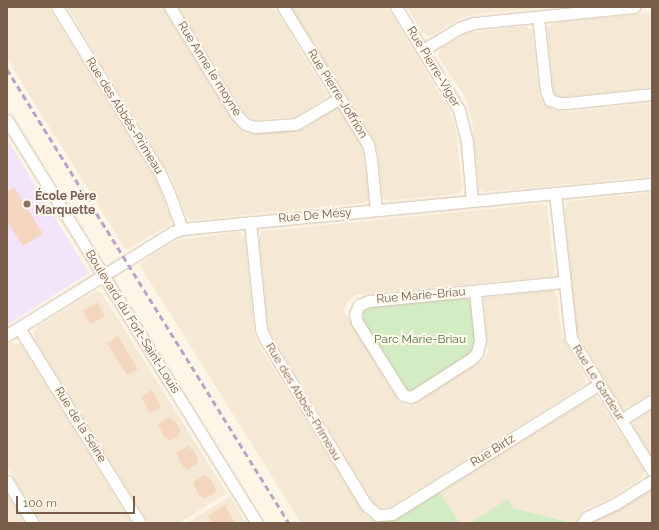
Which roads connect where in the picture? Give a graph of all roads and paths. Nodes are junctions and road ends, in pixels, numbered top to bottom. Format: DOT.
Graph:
graph roads {
  1 [pos="57,7"];
  2 [pos="170,7"];
  3 [pos="283,7"];
  4 [pos="396,7"];
  5 [pos="634,7"];
  6 [pos="538,17"];
  7 [pos="423,50"];
  8 [pos="652,94"];
  9 [pos="340,98"];
  10 [pos="7,120"];
  11 [pos="652,184"];
  12 [pos="555,193"];
  13 [pos="472,201"];
  14 [pos="376,210"];
  15 [pos="250,222"];
  16 [pos="182,229"];
  17 [pos="103,275"];
  18 [pos="564,282"];
  19 [pos="475,292"];
  20 [pos="19,328"];
  21 [pos="7,335"];
  22 [pos="598,385"];
  23 [pos="652,401"];
  24 [pos="621,420"];
  25 [pos="652,470"];
  26 [pos="7,481"];
  27 [pos="652,481"];
  28 [pos="386,515"];
  29 [pos="33,523"];
  30 [pos="140,523"];
  31 [pos="257,523"];
  32 [pos="583,523"];
  1 -- 16 [label="street, Rue des Abbés-Primeau"];
  2 -- 9 [label="street, Rue Anne le moyne"];
  3 -- 9 [label="street, Rue Pierre-Joffrion"];
  4 -- 7 [label="street, Rue Pierre-Viger"];
  5 -- 6 [label="street"];
  6 -- 7 [label="street"];
  6 -- 8 [label="street"];
  7 -- 13 [label="street, Rue Pierre-Viger"];
  9 -- 14 [label="street, Rue Pierre-Joffrion"];
  10 -- 17 [label="street, Boulevard du Fort-Saint-Louis"];
  11 -- 12 [label="street, Rue De Mésy"];
  12 -- 13 [label="street, Rue De Mésy"];
  12 -- 18 [label="street, Rue Le Gardeur"];
  13 -- 14 [label="street, Rue De Mésy"];
  14 -- 15 [label="street, Rue De Mésy"];
  15 -- 16 [label="street, Rue De Mésy"];
  15 -- 28 [label="street, Rue des Abbés-Primeau"];
  16 -- 17 [label="street, Rue De Mésy"];
  17 -- 20 [label="street, Rue De Mésy"];
  17 -- 31 [label="street, Boulevard du Fort-Saint-Louis"];
  18 -- 19 [label="street, Rue Marie-Briau"];
  18 -- 22 [label="street, Rue Le Gardeur"];
  19 -- 19 [label="street, Rue Marie-Briau"];
  20 -- 21 [label="street, Rue De Mésy"];
  20 -- 30 [label="street, Rue de la Seine"];
  22 -- 24 [label="street, Rue Le Gardeur"];
  22 -- 28 [label="street, Rue Birtz"];
  23 -- 24 [label="street"];
  24 -- 25 [label="street, Rue Le Gardeur"];
  26 -- 29 [label="street"];
  27 -- 32 [label="street"];
}
